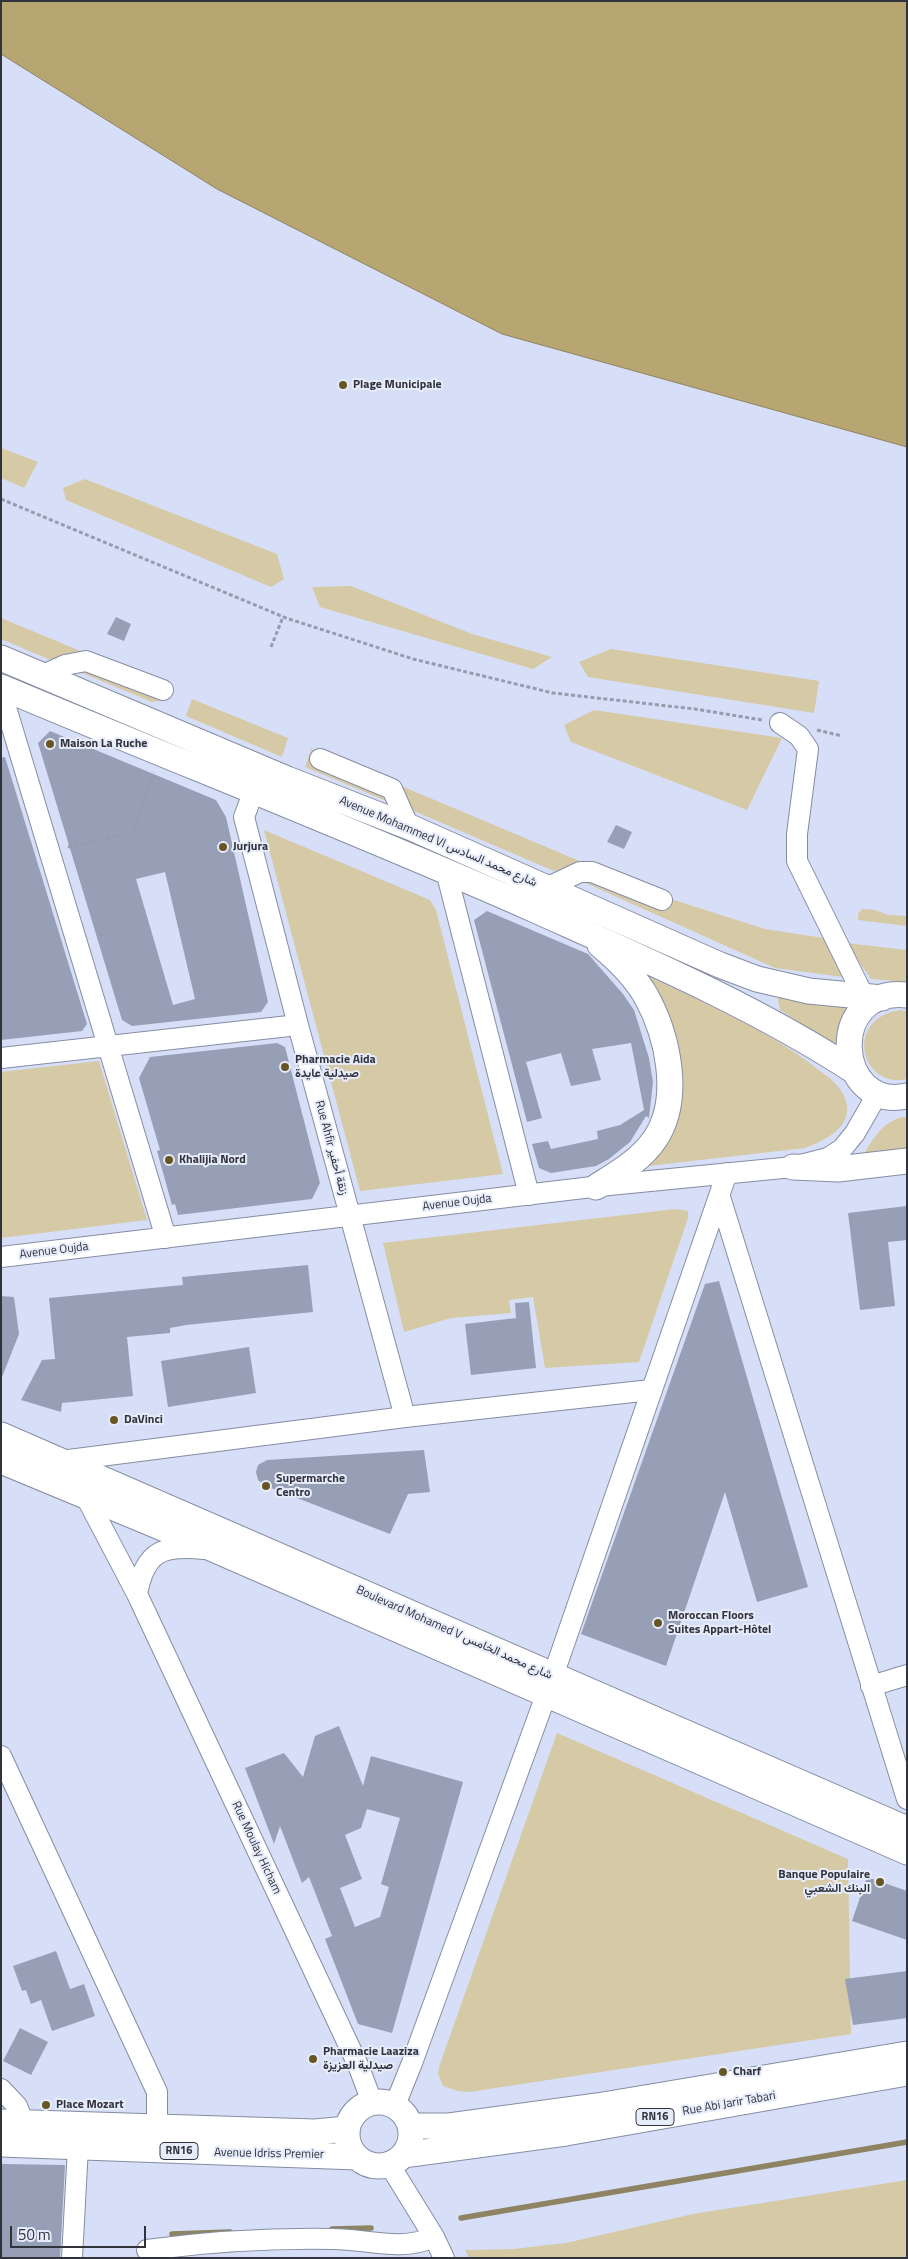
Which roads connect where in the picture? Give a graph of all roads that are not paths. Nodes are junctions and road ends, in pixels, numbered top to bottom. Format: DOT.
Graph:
graph roads {
  1 [pos="1,658"];
  2 [pos="43,675"];
  3 [pos="1,687"];
  4 [pos="163,690"];
  5 [pos="1,691"];
  6 [pos="780,723"];
  7 [pos="320,759"];
  8 [pos="253,793"];
  9 [pos="409,827"];
  10 [pos="446,871"];
  11 [pos="546,888"];
  12 [pos="662,900"];
  13 [pos="585,932"];
  14 [pos="907,995"];
  15 [pos="872,996"];
  16 [pos="298,1025"];
  17 [pos="109,1046"];
  18 [pos="1,1058"];
  19 [pos="854,1071"];
  20 [pos="898,1096"];
  21 [pos="907,1161"];
  22 [pos="793,1167"];
  23 [pos="727,1173"];
  24 [pos="596,1187"];
  25 [pos="529,1195"];
  26 [pos="720,1197"];
  27 [pos="350,1216"];
  28 [pos="166,1238"];
  29 [pos="1,1257"];
  30 [pos="651,1390"];
  31 [pos="405,1417"];
  32 [pos="1,1435"];
  33 [pos="1,1461"];
  34 [pos="61,1461"];
  35 [pos="86,1497"];
  36 [pos="213,1550"];
  37 [pos="137,1594"];
  38 [pos="907,1675"];
  39 [pos="549,1685"];
  40 [pos="871,1686"];
  41 [pos="1,1756"];
  42 [pos="907,1799"];
  43 [pos="907,1829"];
  44 [pos="907,1852"];
  45 [pos="907,2054"];
  46 [pos="907,2073"];
  47 [pos="1,2089"];
  48 [pos="383,2104"];
  49 [pos="410,2126"];
  50 [pos="157,2127"];
  51 [pos="347,2129"];
  52 [pos="19,2130"];
  53 [pos="1,2144"];
  54 [pos="78,2147"];
  55 [pos="357,2157"];
  56 [pos="396,2159"];
  57 [pos="434,2238"];
  58 [pos="147,2250"];
  59 [pos="72,2258"];
  60 [pos="444,2258"];
  1 -- 2 [label="main road, Avenue Mohammed VI شارع محمد السادس"];
  2 -- 4 [label="street"];
  2 -- 9 [label="main road, Avenue Mohammed VI شارع محمد السادس"];
  3 -- 8 [label="main road, Avenue Mohammed VI شارع محمد السادس"];
  5 -- 17 [label="street"];
  6 -- 15 [label="street"];
  7 -- 9 [label="street"];
  8 -- 10 [label="main road, Avenue Mohammed VI شارع محمد السادس"];
  8 -- 16 [label="street, Rue Ahfir زنقة أحفير"];
  9 -- 11 [label="main road, Avenue Mohammed VI شارع محمد السادس"];
  10 -- 13 [label="main road, Avenue Mohammed VI شارع محمد السادس"];
  10 -- 25 [label="street"];
  11 -- 12 [label="street"];
  11 -- 15 [label="main road, Avenue Mohammed VI شارع محمد السادس"];
  13 -- 19 [label="main road, Avenue Mohammed VI شارع محمد السادس"];
  13 -- 24 [label="main road"];
  14 -- 15 [label="main road"];
  15 -- 19 [label="main road"];
  16 -- 17 [label="street"];
  16 -- 27 [label="street, Rue Ahfir زنقة أحفير"];
  17 -- 18 [label="street"];
  17 -- 28 [label="street"];
  19 -- 20 [label="main road, Avenue Mohammed VI شارع محمد السادس"];
  20 -- 22 [label="street, Avenue Oujda"];
  21 -- 22 [label="main road"];
  22 -- 23 [label="street, Avenue Oujda"];
  23 -- 24 [label="street, Avenue Oujda"];
  23 -- 26 [label="street"];
  24 -- 25 [label="street, Avenue Oujda"];
  25 -- 27 [label="street, Avenue Oujda"];
  26 -- 30 [label="street"];
  26 -- 40 [label="street"];
  27 -- 28 [label="street, Avenue Oujda"];
  27 -- 31 [label="street, Rue Ahfir زنقة أحفير"];
  28 -- 29 [label="street, Avenue Oujda"];
  30 -- 31 [label="street"];
  30 -- 39 [label="street"];
  31 -- 34 [label="street"];
  32 -- 34 [label="main road, Boulevard Mohamed V شارع محمد الخامس"];
  33 -- 35 [label="main road, Boulevard Mohamed V شارع محمد الخامس"];
  34 -- 39 [label="main road, Boulevard Mohamed V شارع محمد الخامس"];
  35 -- 36 [label="main road, Boulevard Mohamed V شارع محمد الخامس"];
  35 -- 37 [label="street, Rue Moulay Hicham"];
  36 -- 37 [label="street"];
  36 -- 39 [label="main road, Boulevard Mohamed V شارع محمد الخامس"];
  37 -- 48 [label="street, Rue Moulay Hicham"];
  38 -- 40 [label="street"];
  39 -- 43 [label="main road, Boulevard Mohamed V شارع محمد الخامس"];
  39 -- 44 [label="main road, Boulevard Mohamed V شارع محمد الخامس"];
  39 -- 48 [label="street"];
  40 -- 42 [label="street"];
  41 -- 50 [label="street"];
  45 -- 49 [label="main road, Rue Abi Jarir Tabari / RN16"];
  46 -- 56 [label="main road, Rue Abi Jarir Tabari / RN16"];
  47 -- 52 [label="street"];
  48 -- 49 [label="main road"];
  48 -- 51 [label="main road"];
  49 -- 56 [label="main road"];
  50 -- 51 [label="main road, Avenue Idriss Premier / RN16"];
  50 -- 52 [label="main road, Avenue Idriss Premier / RN16"];
  51 -- 55 [label="main road"];
  52 -- 53 [label="main road, Avenue Idriss Premier / RN16"];
  52 -- 54 [label="main road, Avenue Idriss Premier / RN16"];
  54 -- 55 [label="main road, Avenue Idriss Premier / RN16"];
  54 -- 59 [label="street"];
  55 -- 56 [label="main road, RN16"];
  56 -- 57 [label="street"];
  57 -- 58 [label="street"];
  57 -- 60 [label="street"];
}
